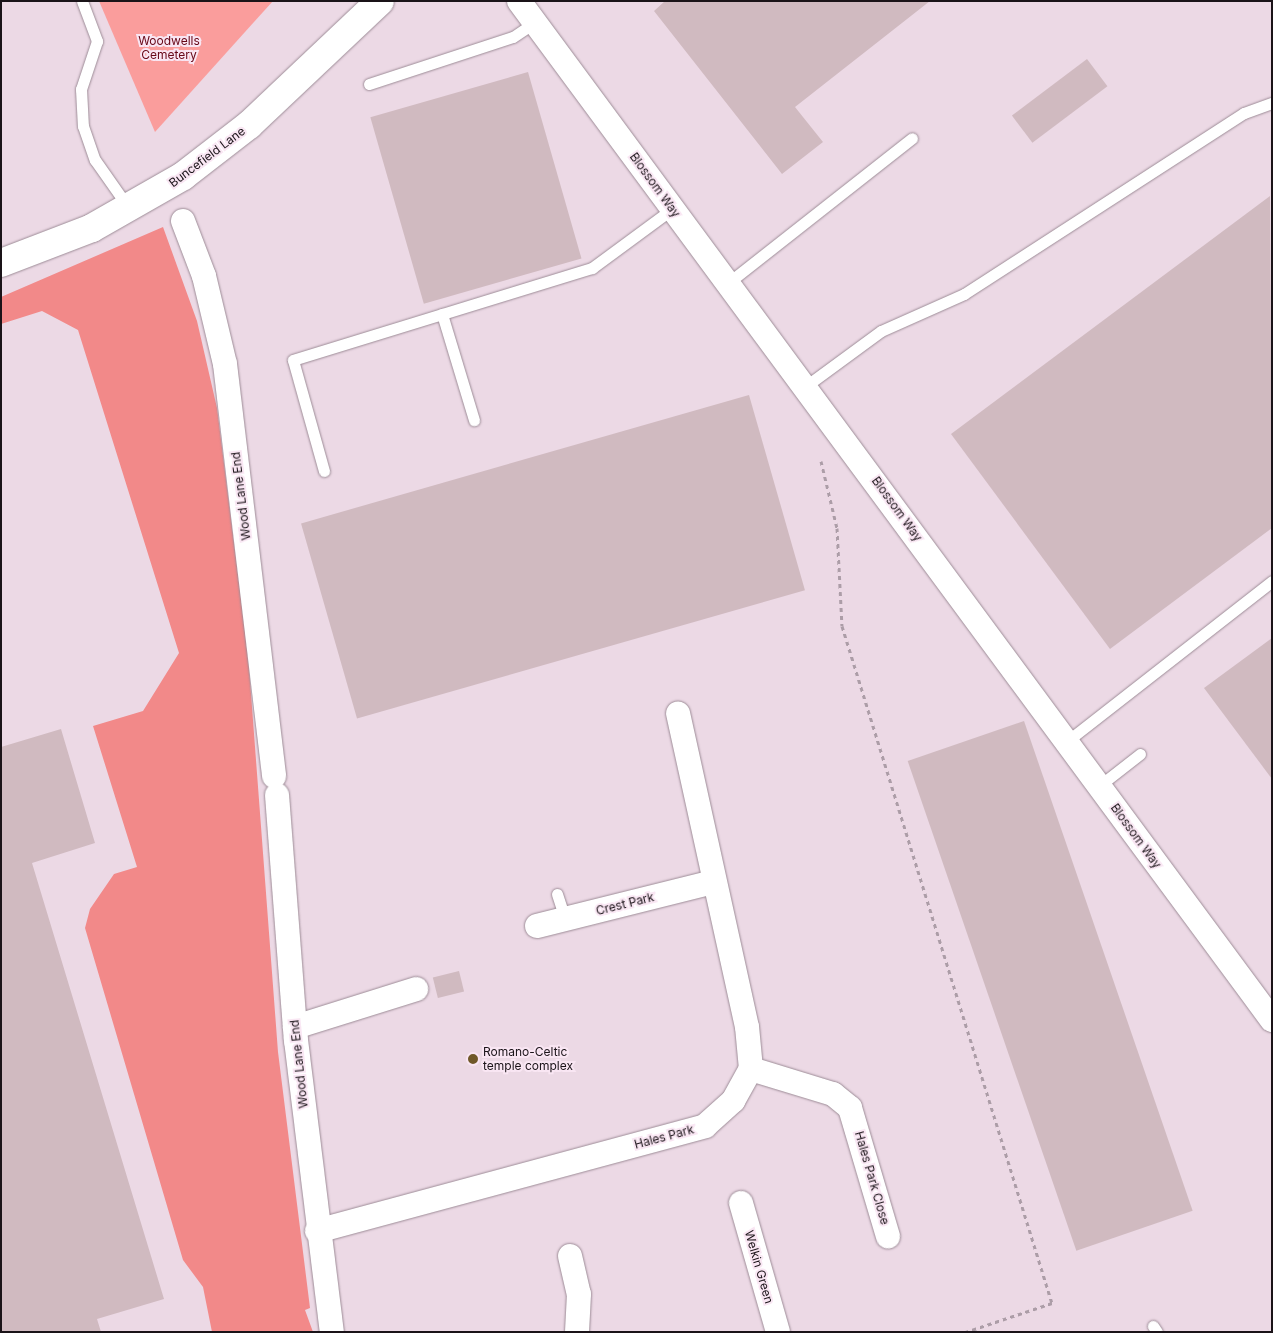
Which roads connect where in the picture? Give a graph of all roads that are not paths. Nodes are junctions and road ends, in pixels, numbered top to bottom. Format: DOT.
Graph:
graph roads {
  1 [pos="82,1"];
  2 [pos="380,1"];
  3 [pos="519,1"];
  4 [pos="535,22"];
  5 [pos="369,84"];
  6 [pos="1272,103"];
  7 [pos="912,138"];
  8 [pos="130,209"];
  9 [pos="672,209"];
  10 [pos="183,221"];
  11 [pos="1,263"];
  12 [pos="728,284"];
  13 [pos="442,314"];
  14 [pos="806,386"];
  15 [pos="474,420"];
  16 [pos="324,471"];
  17 [pos="1272,581"];
  18 [pos="678,714"];
  19 [pos="1066,742"];
  20 [pos="1140,754"];
  21 [pos="1099,786"];
  22 [pos="713,882"];
  23 [pos="557,894"];
  24 [pos="565,919"];
  25 [pos="537,926"];
  26 [pos="416,989"];
  27 [pos="1272,1020"];
  28 [pos="295,1026"];
  29 [pos="751,1069"];
  30 [pos="741,1202"];
  31 [pos="317,1231"];
  32 [pos="888,1236"];
  33 [pos="570,1256"];
  34 [pos="332,1332"];
  35 [pos="577,1332"];
  36 [pos="778,1332"];
  1 -- 8 [label="lane"];
  2 -- 8 [label="street, Buncefield Lane"];
  3 -- 4 [label="street, Blossom Way"];
  4 -- 5 [label="lane"];
  4 -- 9 [label="street, Blossom Way"];
  6 -- 14 [label="lane"];
  7 -- 12 [label="lane"];
  8 -- 11 [label="street, Buncefield Lane"];
  9 -- 12 [label="street, Blossom Way"];
  9 -- 13 [label="lane"];
  10 -- 28 [label="street, Wood Lane End"];
  12 -- 14 [label="street, Blossom Way"];
  13 -- 15 [label="lane"];
  13 -- 16 [label="lane"];
  14 -- 19 [label="street, Blossom Way"];
  17 -- 19 [label="lane"];
  18 -- 22 [label="street"];
  19 -- 21 [label="street, Blossom Way"];
  20 -- 21 [label="lane"];
  21 -- 27 [label="street, Blossom Way"];
  22 -- 24 [label="street, Crest Park"];
  22 -- 29 [label="street"];
  23 -- 24 [label="lane"];
  24 -- 25 [label="street, Crest Park"];
  26 -- 28 [label="street"];
  28 -- 31 [label="street, Wood Lane End"];
  29 -- 31 [label="street, Hales Park"];
  29 -- 32 [label="street, Hales Park Close"];
  30 -- 36 [label="street, Welkin Green"];
  31 -- 34 [label="street, Wood Lane End"];
  33 -- 35 [label="street"];
}
